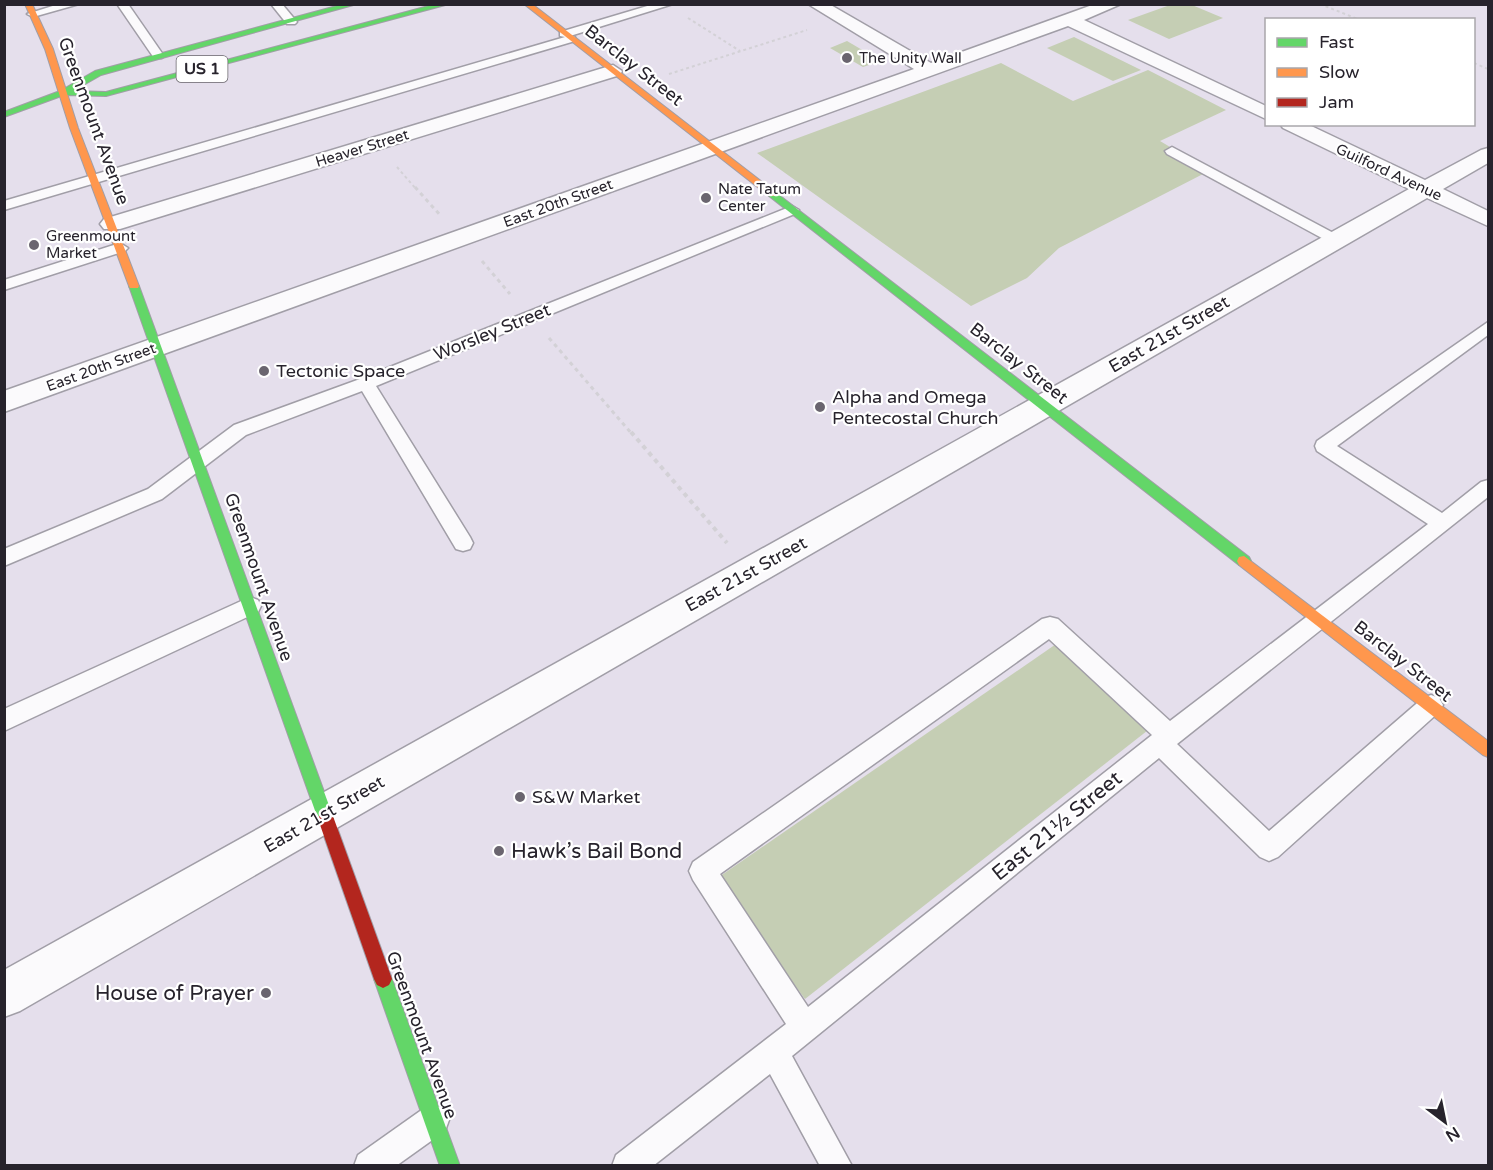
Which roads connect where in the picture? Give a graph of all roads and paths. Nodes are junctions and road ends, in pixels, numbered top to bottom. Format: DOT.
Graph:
graph roads {
  1 [pos="74,4"];
  2 [pos="122,4"];
  3 [pos="276,4"];
  4 [pos="354,4"];
  5 [pos="401,4"];
  6 [pos="446,4"];
  7 [pos="527,4"];
  8 [pos="816,4"];
  9 [pos="1113,4"];
  10 [pos="1320,4"];
  11 [pos="668,5"];
  12 [pos="31,9"];
  13 [pos="1355,18"];
  14 [pos="1069,20"];
  15 [pos="291,22"];
  16 [pos="815,28"];
  17 [pos="340,32"];
  18 [pos="568,36"];
  19 [pos="740,51"];
  20 [pos="158,56"];
  21 [pos="930,70"];
  22 [pos="613,71"];
  23 [pos="664,76"];
  24 [pos="63,93"];
  25 [pos="1265,113"];
  26 [pos="4,115"];
  27 [pos="1294,126"];
  28 [pos="712,148"];
  29 [pos="1172,151"];
  30 [pos="1488,154"];
  31 [pos="393,163"];
  32 [pos="95,179"];
  33 [pos="1426,189"];
  34 [pos="4,206"];
  35 [pos="792,210"];
  36 [pos="444,219"];
  37 [pos="1488,219"];
  38 [pos="112,224"];
  39 [pos="1336,240"];
  40 [pos="120,248"];
  41 [pos="478,257"];
  42 [pos="4,285"];
  43 [pos="530,316"];
  44 [pos="1488,327"];
  45 [pos="155,347"];
  46 [pos="366,383"];
  47 [pos="4,402"];
  48 [pos="1044,405"];
  49 [pos="199,462"];
  50 [pos="1488,487"];
  51 [pos="1444,524"];
  52 [pos="463,543"];
  53 [pos="4,558"];
  54 [pos="752,572"];
  55 [pos="250,606"];
  56 [pos="1317,617"];
  57 [pos="1431,705"];
  58 [pos="4,722"];
  59 [pos="1165,739"];
  60 [pos="1488,750"];
  61 [pos="324,814"];
  62 [pos="4,995"];
  63 [pos="805,1028"];
  64 [pos="774,1052"];
  65 [pos="434,1120"];
  66 [pos="369,1166"];
  67 [pos="450,1166"];
  68 [pos="627,1166"];
  69 [pos="837,1166"];
  1 -- 12 [label="lane"];
  2 -- 20 [label="lane"];
  3 -- 15 [label="lane"];
  4 -- 15 [label="main road, US 1"];
  5 -- 17 [label="main road"];
  6 -- 17 [label="main road, US 1"];
  7 -- 18 [label="main road, Barclay Street"];
  8 -- 21 [label="street"];
  9 -- 14 [label="street, East 20th Street"];
  10 -- 13 [label="path"];
  11 -- 18 [label="lane"];
  11 -- 19 [label="path"];
  12 -- 24 [label="main road, Greenmount Avenue"];
  14 -- 21 [label="street, East 20th Street"];
  14 -- 25 [label="street"];
  15 -- 20 [label="main road, US 1"];
  16 -- 19 [label="path"];
  17 -- 24 [label="main road, US 1"];
  18 -- 22 [label="main road, Barclay Street"];
  18 -- 32 [label="lane"];
  19 -- 23 [label="path"];
  20 -- 24 [label="main road, US 1"];
  21 -- 28 [label="street, East 20th Street"];
  22 -- 28 [label="main road, Barclay Street"];
  22 -- 38 [label="street, Heaver Street"];
  24 -- 26 [label="main road, US 1"];
  24 -- 32 [label="main road, Greenmount Avenue"];
  27 -- 33 [label="street, Guilford Avenue"];
  28 -- 35 [label="main road, Barclay Street"];
  28 -- 45 [label="street, East 20th Street"];
  29 -- 39 [label="lane"];
  30 -- 33 [label="street, East 21st Street"];
  31 -- 36 [label="path"];
  32 -- 34 [label="lane"];
  32 -- 38 [label="main road, Greenmount Avenue"];
  33 -- 37 [label="street, Guilford Avenue"];
  33 -- 39 [label="street, East 21st Street"];
  35 -- 43 [label="lane, Worsley Street"];
  35 -- 48 [label="main road, Barclay Street"];
  38 -- 40 [label="main road, Greenmount Avenue"];
  39 -- 48 [label="street, East 21st Street"];
  40 -- 42 [label="lane"];
  40 -- 45 [label="main road, Greenmount Avenue"];
  41 -- 43 [label="path"];
  43 -- 46 [label="lane, Worsley Street"];
  43 -- 54 [label="path"];
  44 -- 51 [label="lane"];
  45 -- 47 [label="street, East 20th Street"];
  45 -- 49 [label="main road, Greenmount Avenue"];
  46 -- 49 [label="lane, Worsley Street"];
  46 -- 52 [label="lane"];
  48 -- 54 [label="street, East 21st Street"];
  48 -- 56 [label="main road, Barclay Street"];
  49 -- 53 [label="lane, Worsley Street"];
  49 -- 55 [label="main road, Greenmount Avenue"];
  50 -- 51 [label="lane, East 21½ Street"];
  51 -- 56 [label="lane, East 21½ Street"];
  54 -- 61 [label="street, East 21st Street"];
  55 -- 58 [label="lane"];
  55 -- 61 [label="main road, Greenmount Avenue"];
  56 -- 57 [label="main road, Barclay Street"];
  56 -- 59 [label="lane, East 21½ Street"];
  57 -- 59 [label="lane"];
  57 -- 60 [label="main road, Barclay Street"];
  59 -- 63 [label="lane, East 21½ Street"];
  59 -- 63 [label="lane"];
  61 -- 62 [label="street, East 21st Street"];
  61 -- 65 [label="main road, Greenmount Avenue"];
  63 -- 64 [label="lane, East 21½ Street"];
  64 -- 68 [label="lane, East 21½ Street"];
  64 -- 69 [label="lane"];
  65 -- 66 [label="lane"];
  65 -- 67 [label="main road, Greenmount Avenue"];
}
